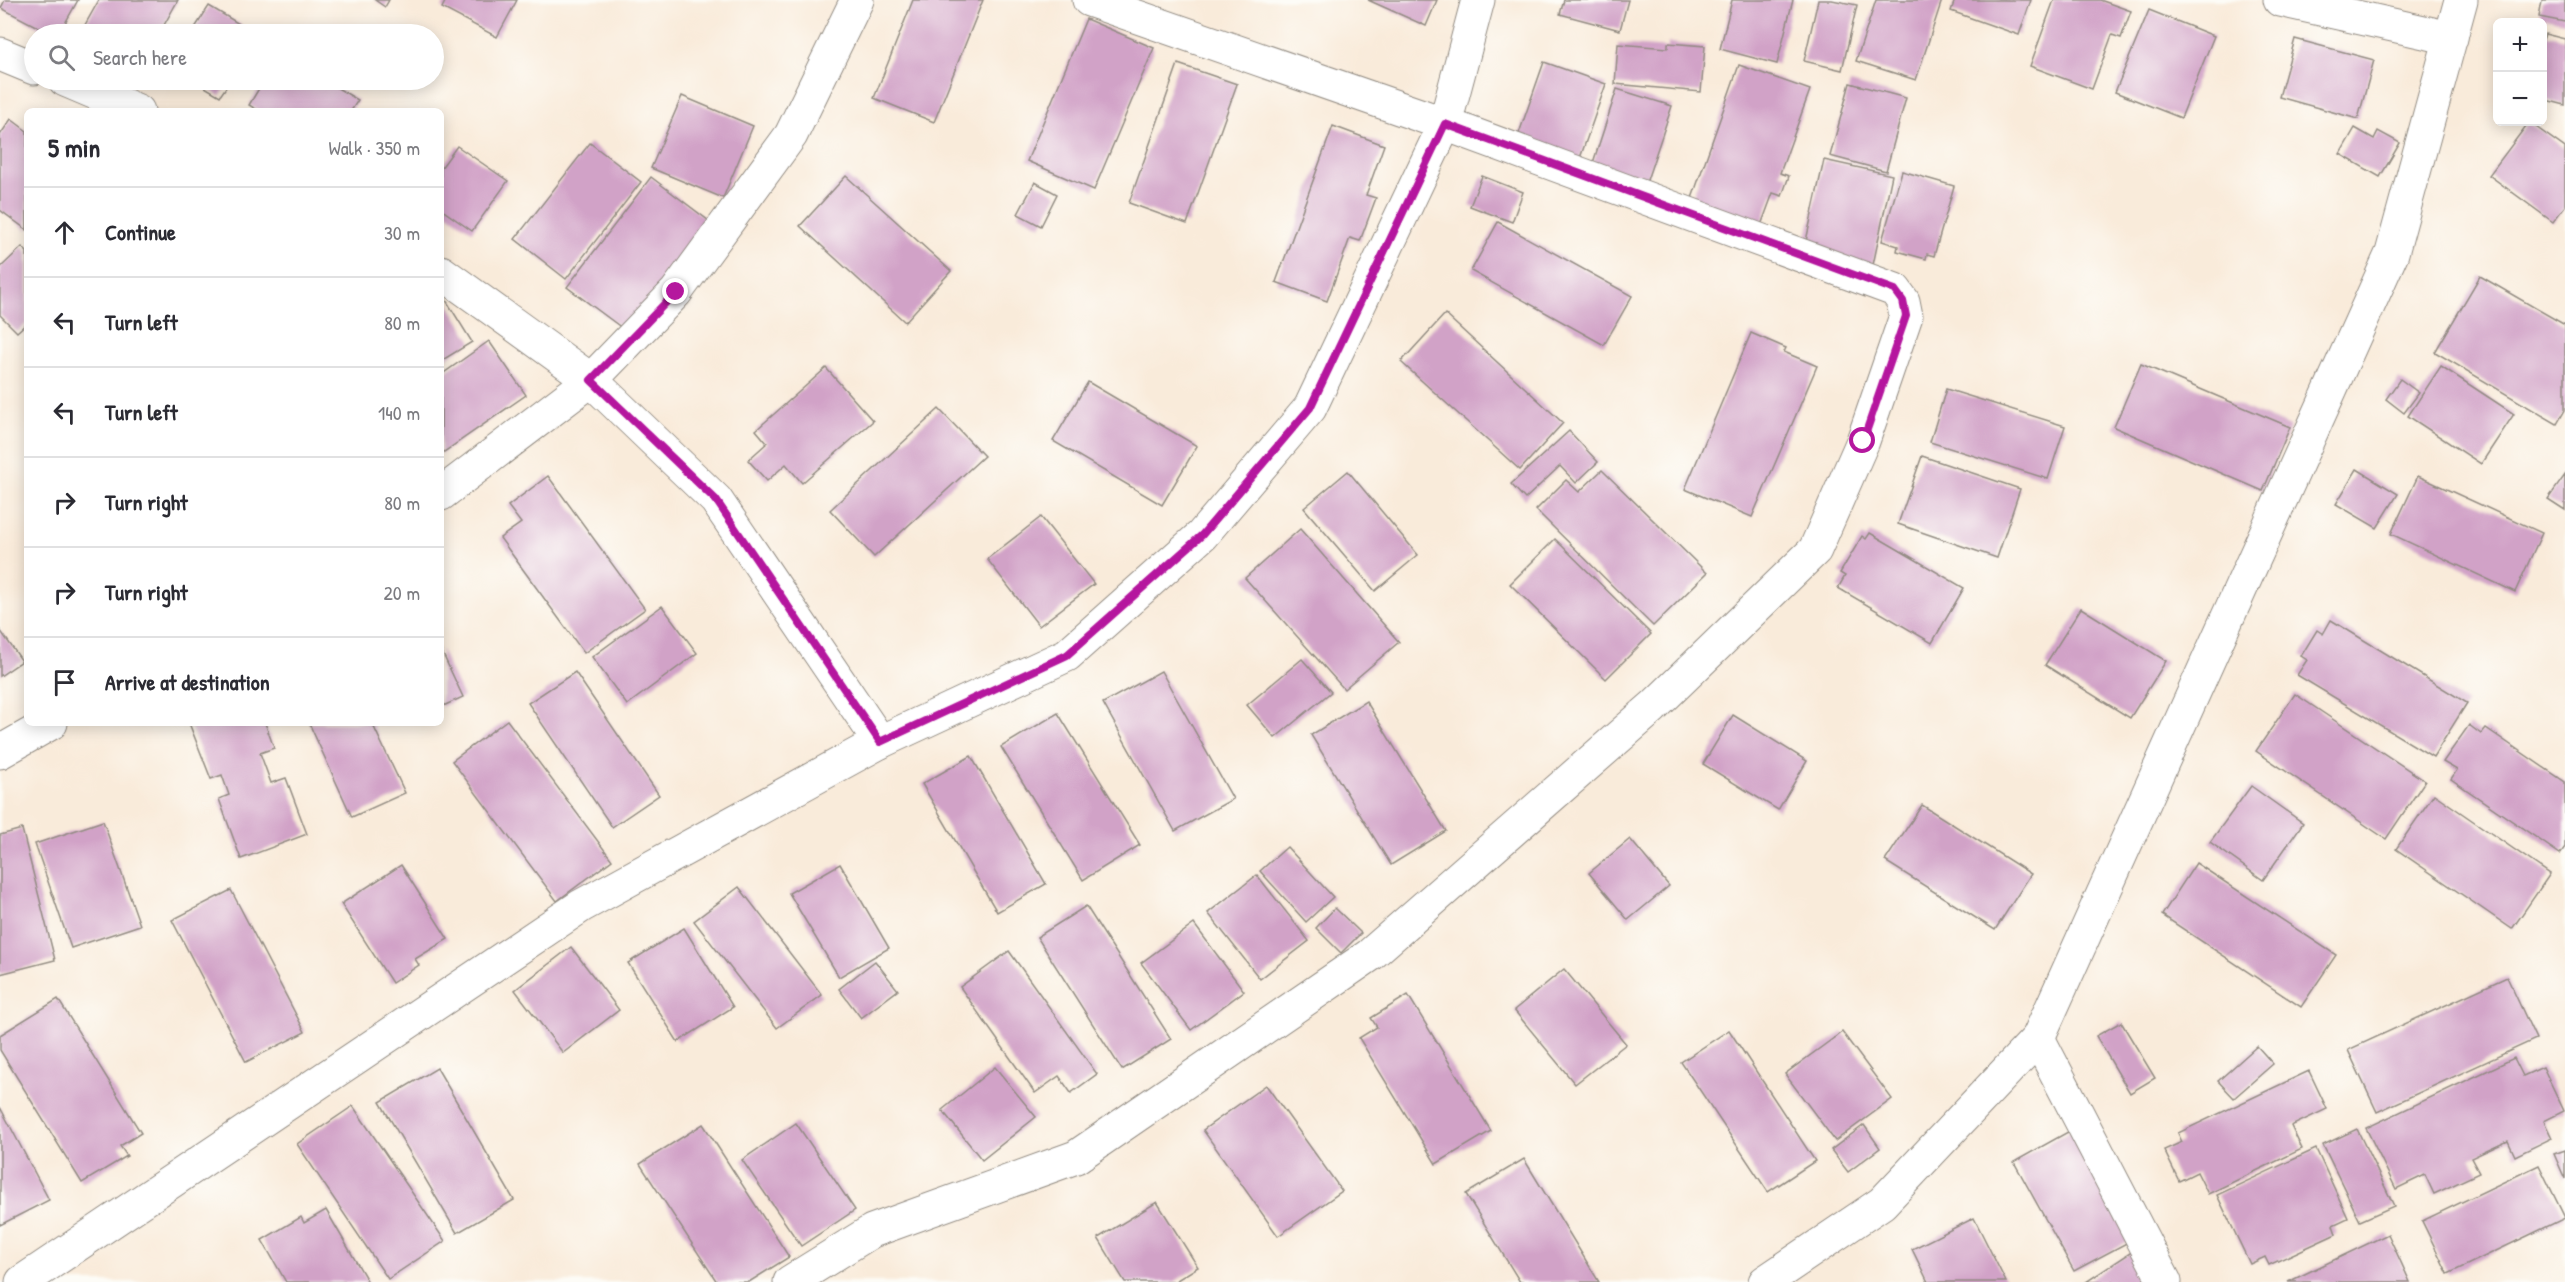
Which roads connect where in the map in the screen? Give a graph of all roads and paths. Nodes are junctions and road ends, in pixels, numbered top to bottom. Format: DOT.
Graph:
graph roads {
  1 [pos="856,0"];
  2 [pos="1089,0"];
  3 [pos="1478,0"];
  4 [pos="2280,0"];
  5 [pos="2461,0"];
  6 [pos="2451,38"];
  7 [pos="0,54"];
  8 [pos="24,64"];
  9 [pos="91,90"];
  10 [pos="132,108"];
  11 [pos="1445,124"];
  12 [pos="444,274"];
  13 [pos="591,380"];
  14 [pos="444,492"];
  15 [pos="46,726"];
  16 [pos="880,742"];
  17 [pos="0,752"];
  18 [pos="2038,1038"];
  19 [pos="22,1282"];
  20 [pos="790,1282"];
  21 [pos="1765,1282"];
  22 [pos="2165,1282"];
  1 -- 13 [label="street"];
  2 -- 11 [label="street"];
  3 -- 11 [label="street"];
  4 -- 6 [label="street"];
  5 -- 6 [label="street"];
  6 -- 18 [label="street"];
  7 -- 8 [label="street"];
  9 -- 10 [label="street"];
  11 -- 16 [label="street"];
  11 -- 20 [label="street"];
  12 -- 13 [label="street"];
  13 -- 14 [label="street"];
  13 -- 16 [label="street"];
  15 -- 17 [label="street"];
  16 -- 19 [label="street"];
  18 -- 21 [label="street"];
  18 -- 22 [label="street"];
}
